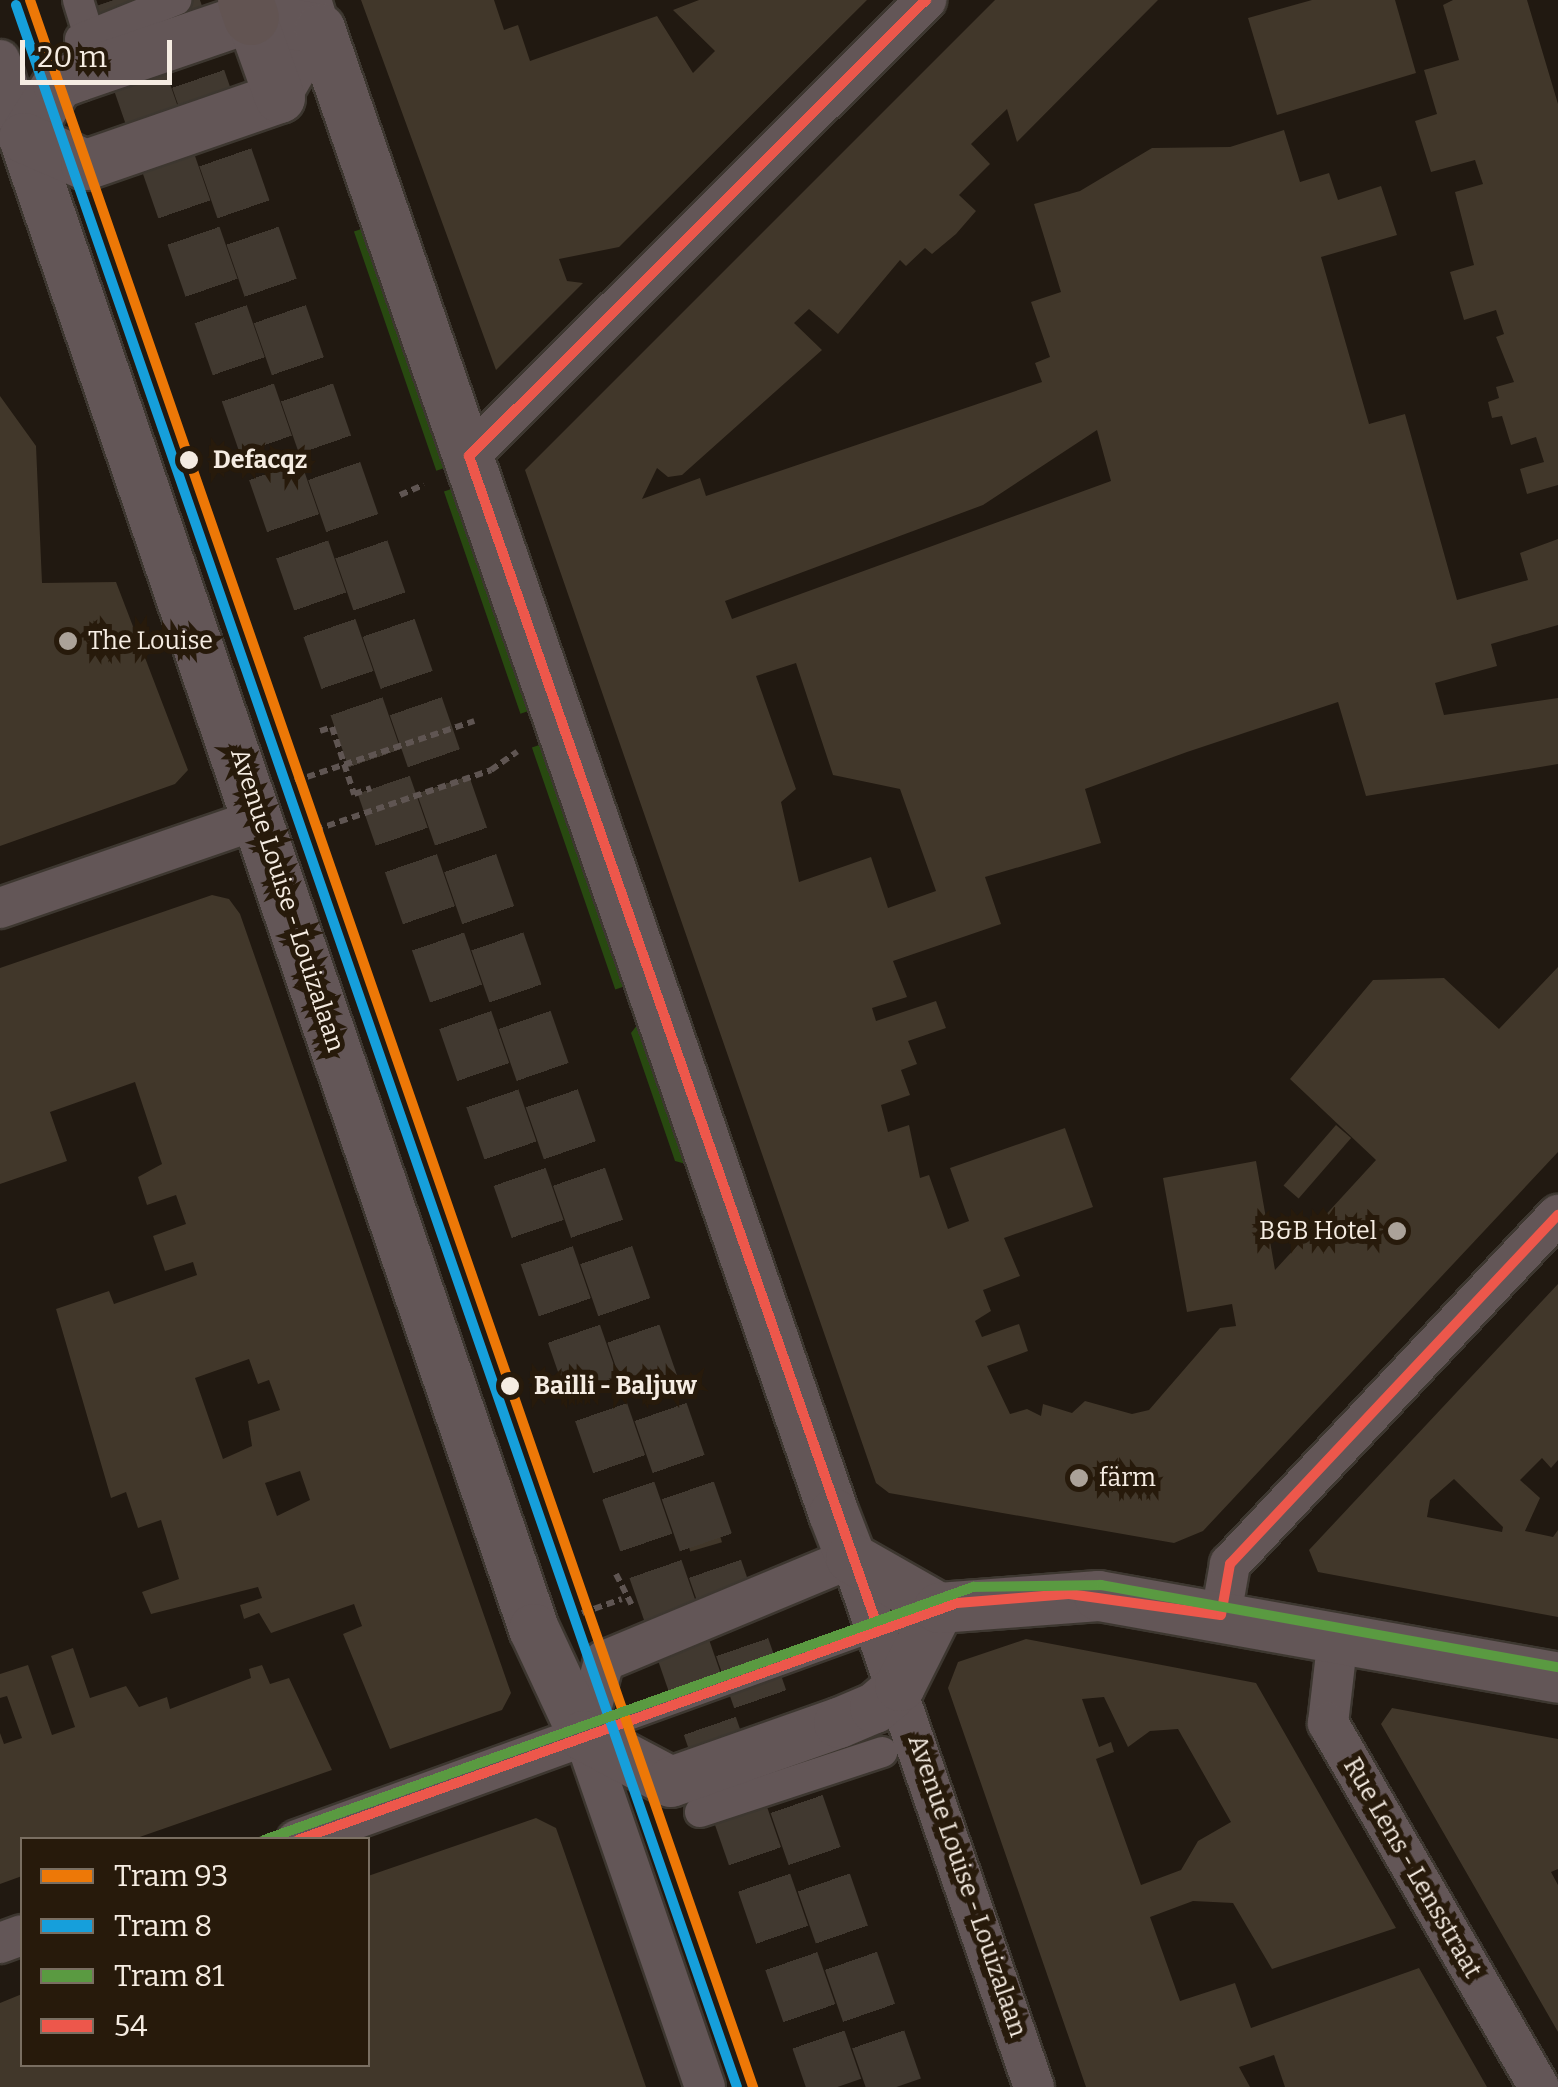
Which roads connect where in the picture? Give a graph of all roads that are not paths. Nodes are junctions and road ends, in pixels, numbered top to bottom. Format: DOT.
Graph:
graph roads {
  1 [pos="78,0"];
  2 [pos="176,0"];
  3 [pos="926,0"];
  4 [pos="248,8"];
  5 [pos="316,14"];
  6 [pos="0,60"];
  7 [pos="280,98"];
  8 [pos="12,143"];
  9 [pos="469,456"];
  10 [pos="258,819"];
  11 [pos="0,908"];
  12 [pos="1558,1215"];
  13 [pos="852,1558"];
  14 [pos="939,1608"];
  15 [pos="1221,1615"];
  16 [pos="878,1628"];
  17 [pos="1338,1637"];
  18 [pos="1558,1678"];
  19 [pos="900,1686"];
  20 [pos="584,1736"];
  21 [pos="882,1752"];
  22 [pos="700,1812"];
  23 [pos="305,1837"];
  24 [pos="705,2087"];
  25 [pos="1034,2087"];
  26 [pos="1539,2087"];
  1 -- 2 [label="street"];
  3 -- 9 [label="street"];
  4 -- 5 [label="street"];
  4 -- 7 [label="street"];
  4 -- 8 [label="street"];
  5 -- 7 [label="street"];
  5 -- 9 [label="street, Avenue Louise - Louizalaan"];
  6 -- 8 [label="street, Avenue Louise - Louizalaan"];
  7 -- 8 [label="street"];
  8 -- 10 [label="street, Avenue Louise - Louizalaan"];
  9 -- 13 [label="street, Avenue Louise - Louizalaan"];
  10 -- 11 [label="street"];
  10 -- 20 [label="street, Avenue Louise - Louizalaan"];
  12 -- 15 [label="street"];
  13 -- 14 [label="street"];
  13 -- 16 [label="street, Avenue Louise - Louizalaan"];
  13 -- 20 [label="street"];
  14 -- 15 [label="street"];
  14 -- 16 [label="lane"];
  14 -- 19 [label="street"];
  15 -- 17 [label="street"];
  16 -- 19 [label="street, Avenue Louise - Louizalaan"];
  16 -- 20 [label="lane"];
  17 -- 18 [label="street"];
  17 -- 26 [label="street, Rue Lens - Lensstraat"];
  19 -- 20 [label="street"];
  19 -- 25 [label="street, Avenue Louise - Louizalaan"];
  20 -- 23 [label="street"];
  20 -- 24 [label="street, Avenue Louise - Louizalaan"];
  21 -- 22 [label="street"];
}
